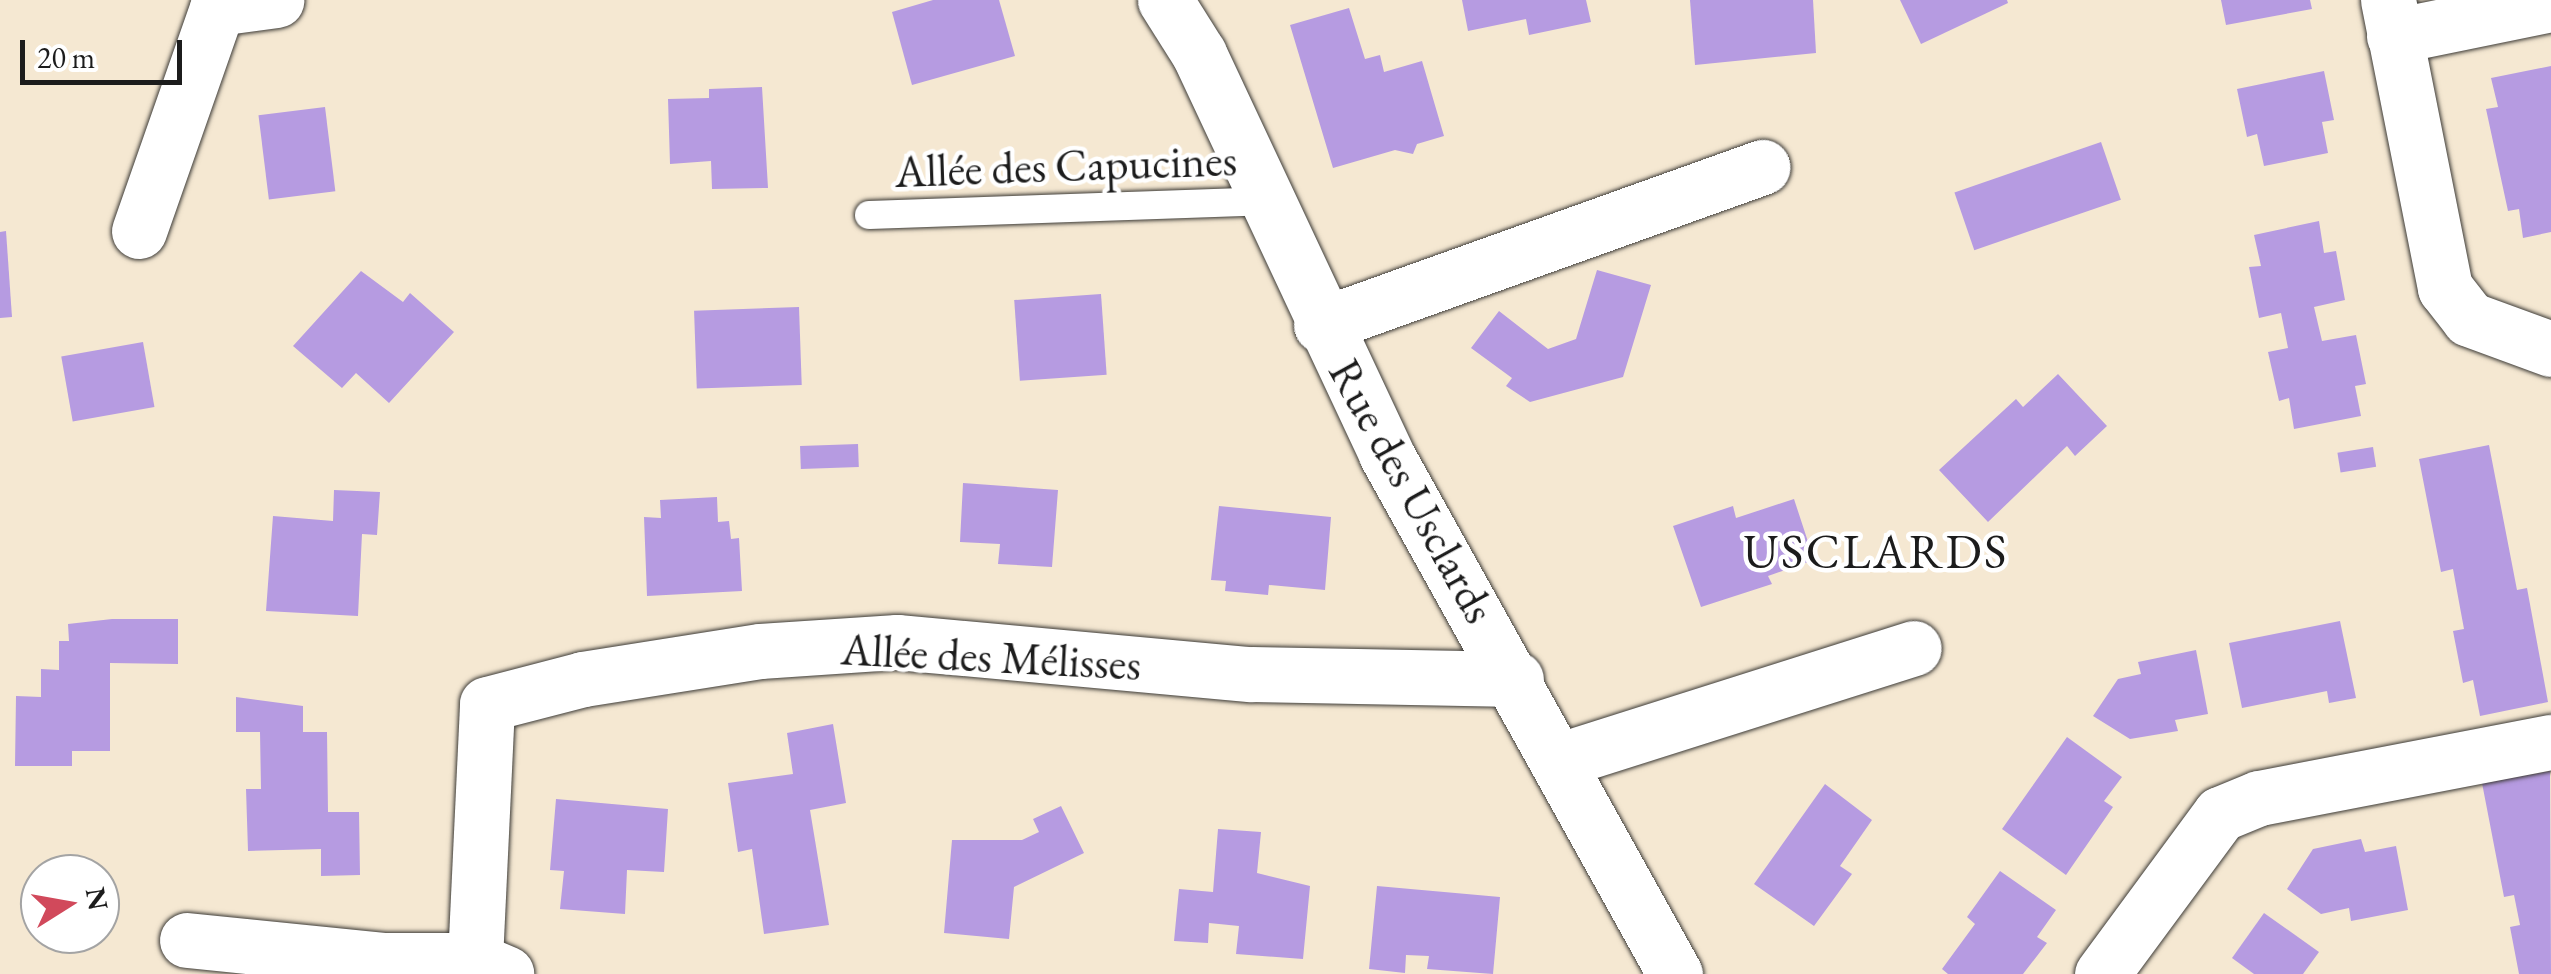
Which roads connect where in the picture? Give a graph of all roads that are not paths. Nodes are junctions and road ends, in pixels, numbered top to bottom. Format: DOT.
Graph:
graph roads {
  1 [pos="276,0"];
  2 [pos="1166,0"];
  3 [pos="2551,4"];
  4 [pos="2391,18"];
  5 [pos="1763,166"];
  6 [pos="1265,201"];
  7 [pos="870,216"];
  8 [pos="139,231"];
  9 [pos="1322,326"];
  10 [pos="2551,349"];
  11 [pos="1914,648"];
  12 [pos="1516,679"];
  13 [pos="2551,742"];
  14 [pos="1561,760"];
  15 [pos="187,940"];
  16 [pos="492,967"];
  17 [pos="1676,974"];
  18 [pos="2102,974"];
  1 -- 8 [label="street"];
  2 -- 6 [label="street, Rue des Usclards"];
  3 -- 4 [label="street"];
  4 -- 10 [label="street"];
  5 -- 9 [label="street"];
  6 -- 7 [label="lane, Allée des Capucines"];
  6 -- 9 [label="street, Rue des Usclards"];
  9 -- 12 [label="street, Rue des Usclards"];
  11 -- 14 [label="street"];
  12 -- 14 [label="street, Rue des Usclards"];
  12 -- 16 [label="street, Allée des Mélisses"];
  13 -- 18 [label="street"];
  14 -- 17 [label="street, Rue des Usclards"];
  15 -- 16 [label="street"];
}
